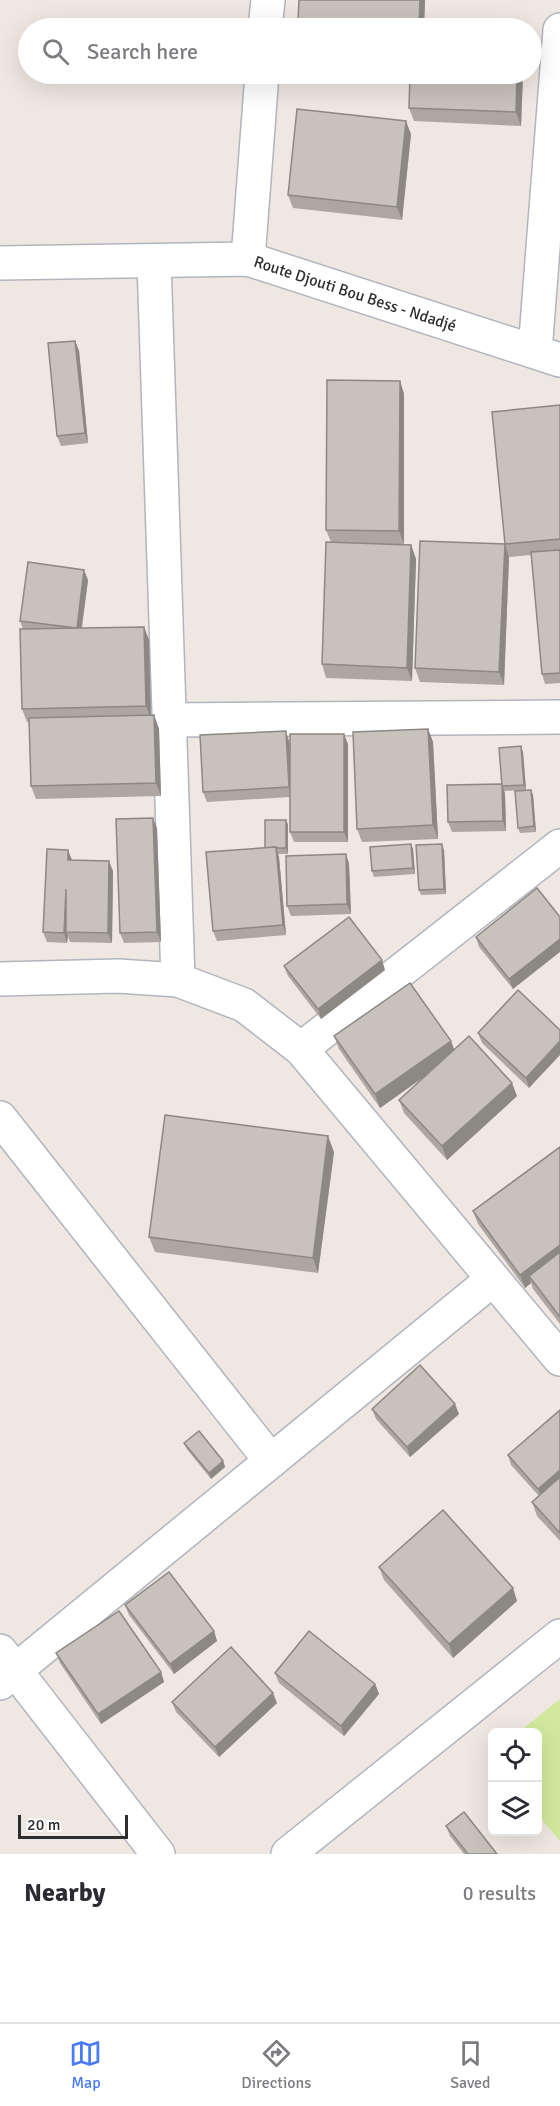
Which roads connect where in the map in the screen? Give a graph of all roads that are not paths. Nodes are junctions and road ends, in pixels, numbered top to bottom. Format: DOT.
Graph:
graph roads {
  1 [pos="268,0"];
  2 [pos="267,18"];
  3 [pos="560,30"];
  4 [pos="261,84"];
  5 [pos="248,259"];
  6 [pos="154,262"];
  7 [pos="0,264"];
  8 [pos="547,355"];
  9 [pos="560,717"];
  10 [pos="169,720"];
  11 [pos="555,859"];
  12 [pos="0,979"];
  13 [pos="178,980"];
  14 [pos="302,1049"];
  15 [pos="0,1118"];
  16 [pos="493,1279"];
  17 [pos="560,1359"];
  18 [pos="271,1461"];
  19 [pos="560,1636"];
  20 [pos="5,1668"];
  21 [pos="158,1854"];
  22 [pos="288,1854"];
  1 -- 2 [label="street"];
  3 -- 8 [label="street"];
  4 -- 5 [label="street"];
  5 -- 6 [label="street, Route Djouti Bou Bess - Ndadjé"];
  5 -- 8 [label="street, Route Djouti Bou Bess - Ndadjé"];
  6 -- 7 [label="street, Route Djouti Bou Bess - Ndadjé"];
  6 -- 10 [label="street"];
  9 -- 10 [label="street"];
  10 -- 13 [label="street"];
  11 -- 14 [label="street"];
  12 -- 13 [label="street"];
  13 -- 14 [label="street"];
  14 -- 16 [label="street"];
  15 -- 18 [label="street"];
  16 -- 17 [label="street"];
  16 -- 18 [label="street"];
  18 -- 20 [label="street"];
  19 -- 22 [label="street"];
  20 -- 21 [label="street"];
}
